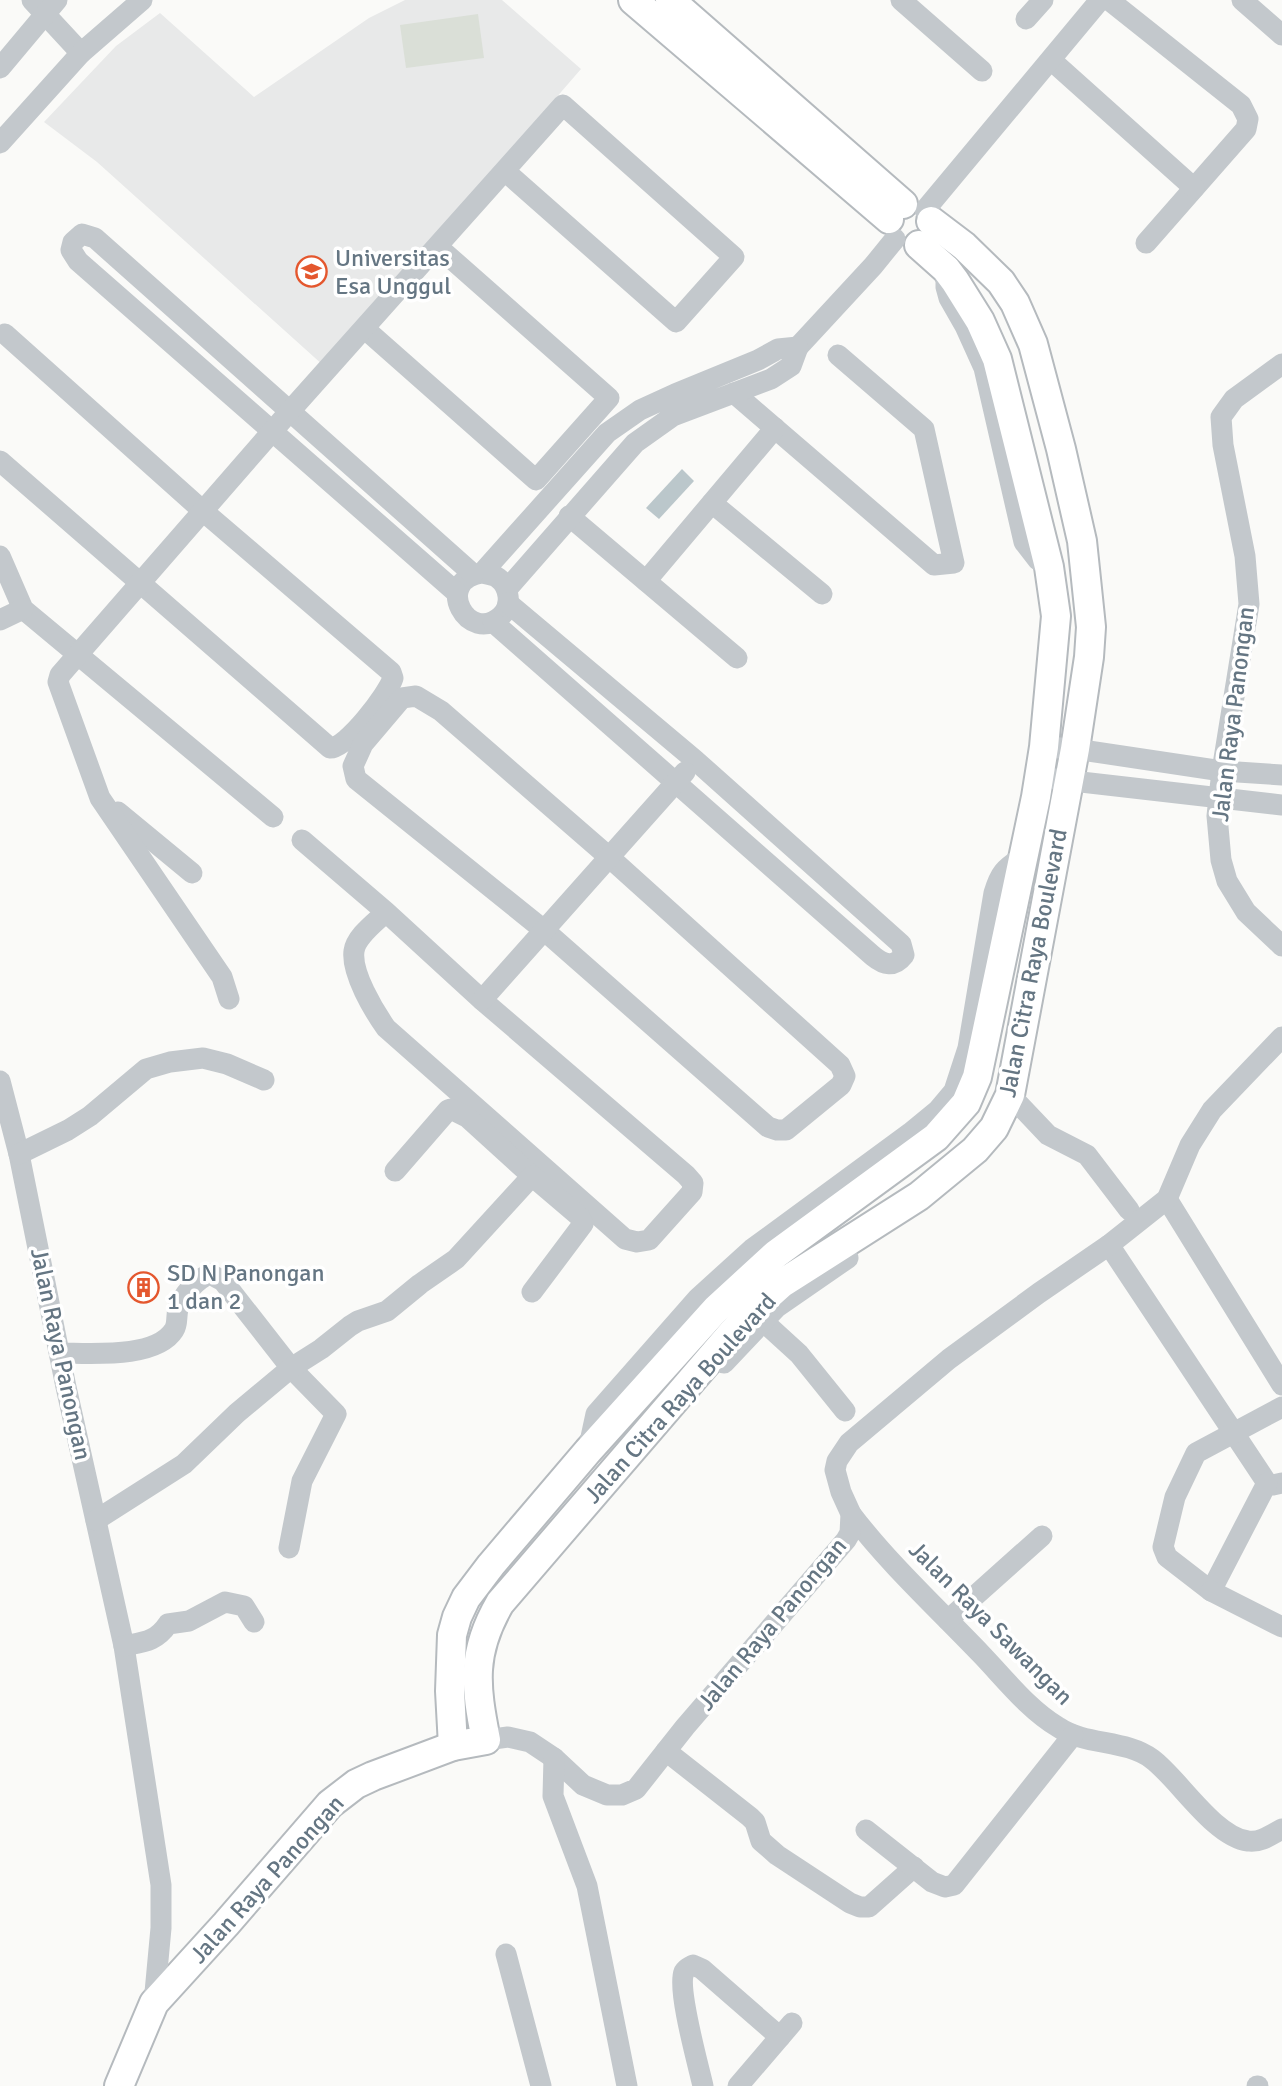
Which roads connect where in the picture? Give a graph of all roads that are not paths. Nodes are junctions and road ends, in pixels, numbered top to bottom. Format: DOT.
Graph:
graph roads {
  1 [pos="142,0"];
  2 [pos="633,0"];
  3 [pos="901,0"];
  4 [pos="1043,0"];
  5 [pos="1100,0"];
  6 [pos="1108,0"];
  7 [pos="1242,0"];
  8 [pos="45,5"];
  9 [pos="674,9"];
  10 [pos="1026,19"];
  11 [pos="1282,35"];
  12 [pos="81,53"];
  13 [pos="1051,60"];
  14 [pos="0,68"];
  15 [pos="982,71"];
  16 [pos="0,144"];
  17 [pos="505,171"];
  18 [pos="1194,188"];
  19 [pos="910,223"];
  20 [pos="1146,243"];
  21 [pos="438,247"];
  22 [pos="365,329"];
  23 [pos="5,334"];
  24 [pos="798,347"];
  25 [pos="838,355"];
  26 [pos="1282,364"];
  27 [pos="734,393"];
  28 [pos="290,411"];
  29 [pos="775,428"];
  30 [pos="272,433"];
  31 [pos="0,461"];
  32 [pos="712,503"];
  33 [pos="203,511"];
  34 [pos="569,516"];
  35 [pos="0,556"];
  36 [pos="478,573"];
  37 [pos="646,581"];
  38 [pos="139,584"];
  39 [pos="457,593"];
  40 [pos="822,594"];
  41 [pos="507,596"];
  42 [pos="23,609"];
  43 [pos="0,620"];
  44 [pos="493,622"];
  45 [pos="76,654"];
  46 [pos="737,658"];
  47 [pos="1044,747"];
  48 [pos="1075,749"];
  49 [pos="695,760"];
  50 [pos="1222,771"];
  51 [pos="1282,775"];
  52 [pos="1038,776"];
  53 [pos="1068,781"];
  54 [pos="676,783"];
  55 [pos="100,798"];
  56 [pos="1218,799"];
  57 [pos="1282,805"];
  58 [pos="273,817"];
  59 [pos="302,839"];
  60 [pos="609,857"];
  61 [pos="192,873"];
  62 [pos="386,912"];
  63 [pos="545,931"];
  64 [pos="1282,946"];
  65 [pos="229,999"];
  66 [pos="482,1000"];
  67 [pos="1282,1037"];
  68 [pos="264,1080"];
  69 [pos="0,1081"];
  70 [pos="1007,1102"];
  71 [pos="19,1154"];
  72 [pos="395,1171"];
  73 [pos="531,1176"];
  74 [pos="1167,1199"];
  75 [pos="1129,1210"];
  76 [pos="1109,1245"];
  77 [pos="532,1292"];
  78 [pos="757,1316"];
  79 [pos="60,1353"];
  80 [pos="291,1368"];
  81 [pos="1280,1378"];
  82 [pos="1282,1407"];
  83 [pos="845,1411"];
  84 [pos="1234,1433"];
  85 [pos="1274,1483"];
  86 [pos="851,1514"];
  87 [pos="96,1520"];
  88 [pos="1042,1536"];
  89 [pos="289,1548"];
  90 [pos="1211,1591"];
  91 [pos="948,1620"];
  92 [pos="254,1622"];
  93 [pos="1282,1627"];
  94 [pos="124,1646"];
  95 [pos="1073,1735"];
  96 [pos="486,1740"];
  97 [pos="453,1746"];
  98 [pos="666,1751"];
  99 [pos="554,1758"];
  100 [pos="1282,1829"];
  101 [pos="866,1830"];
  102 [pos="914,1867"];
  103 [pos="506,1954"];
  104 [pos="158,1956"];
  105 [pos="186,1968"];
  106 [pos="154,2003"];
  107 [pos="119,2086"];
  108 [pos="541,2086"];
  109 [pos="627,2086"];
  110 [pos="703,2086"];
  111 [pos="738,2086"];
  1 -- 12 [label="street"];
  2 -- 9 [label="main road, Jalan Citra Raya Boulevard"];
  3 -- 15 [label="street"];
  4 -- 10 [label="street"];
  5 -- 13 [label="street"];
  6 -- 18 [label="street"];
  7 -- 11 [label="street"];
  8 -- 12 [label="street"];
  8 -- 14 [label="street"];
  9 -- 19 [label="main road, Jalan Citra Raya Boulevard"];
  12 -- 16 [label="street"];
  13 -- 18 [label="street"];
  13 -- 19 [label="street"];
  17 -- 17 [label="street"];
  17 -- 21 [label="street"];
  18 -- 20 [label="street"];
  19 -- 24 [label="street"];
  19 -- 47 [label="main road, Jalan Citra Raya Boulevard"];
  19 -- 48 [label="main road, Jalan Citra Raya Boulevard"];
  21 -- 22 [label="street"];
  21 -- 22 [label="street"];
  22 -- 28 [label="street"];
  23 -- 33 [label="street"];
  24 -- 27 [label="street"];
  24 -- 36 [label="street"];
  25 -- 29 [label="street"];
  26 -- 50 [label="street, Jalan Raya Panongan"];
  27 -- 29 [label="street"];
  27 -- 34 [label="street"];
  28 -- 30 [label="street"];
  28 -- 30 [label="street"];
  28 -- 36 [label="street"];
  29 -- 32 [label="street"];
  30 -- 33 [label="street"];
  30 -- 39 [label="street"];
  31 -- 38 [label="street"];
  32 -- 37 [label="street"];
  32 -- 40 [label="street"];
  33 -- 38 [label="street"];
  33 -- 38 [label="street"];
  34 -- 37 [label="street"];
  34 -- 41 [label="street"];
  35 -- 42 [label="street"];
  36 -- 39 [label="street"];
  36 -- 41 [label="street"];
  37 -- 46 [label="street"];
  38 -- 45 [label="street"];
  39 -- 44 [label="street"];
  41 -- 44 [label="street"];
  41 -- 49 [label="street"];
  42 -- 43 [label="street"];
  42 -- 45 [label="street"];
  44 -- 54 [label="street"];
  45 -- 55 [label="street"];
  45 -- 58 [label="street"];
  47 -- 48 [label="street"];
  47 -- 52 [label="main road, Jalan Citra Raya Boulevard"];
  48 -- 50 [label="street"];
  48 -- 53 [label="main road, Jalan Citra Raya Boulevard"];
  49 -- 54 [label="street"];
  49 -- 54 [label="street"];
  50 -- 51 [label="street"];
  50 -- 56 [label="street, Jalan Raya Panongan"];
  52 -- 53 [label="street"];
  52 -- 97 [label="main road, Jalan Citra Raya Boulevard"];
  53 -- 56 [label="street"];
  53 -- 70 [label="main road, Jalan Citra Raya Boulevard"];
  54 -- 60 [label="street"];
  55 -- 61 [label="street"];
  55 -- 65 [label="street"];
  56 -- 57 [label="street"];
  56 -- 64 [label="street, Jalan Raya Panongan"];
  59 -- 62 [label="street"];
  60 -- 63 [label="street"];
  60 -- 63 [label="street"];
  60 -- 63 [label="street"];
  62 -- 66 [label="street"];
  62 -- 66 [label="street"];
  63 -- 66 [label="street"];
  67 -- 74 [label="street, Jalan Raya Panongan"];
  68 -- 71 [label="street"];
  69 -- 71 [label="street, Jalan Raya Panongan"];
  70 -- 75 [label="street"];
  70 -- 78 [label="main road, Jalan Citra Raya Boulevard"];
  71 -- 79 [label="street, Jalan Raya Panongan"];
  72 -- 73 [label="street"];
  73 -- 77 [label="street"];
  73 -- 80 [label="street"];
  74 -- 76 [label="street, Jalan Raya Panongan"];
  74 -- 81 [label="street"];
  76 -- 84 [label="street"];
  76 -- 86 [label="street, Jalan Raya Panongan"];
  78 -- 83 [label="street"];
  78 -- 96 [label="main road, Jalan Citra Raya Boulevard"];
  79 -- 80 [label="street"];
  79 -- 87 [label="street, Jalan Raya Panongan"];
  80 -- 87 [label="street"];
  80 -- 89 [label="street"];
  82 -- 84 [label="street"];
  84 -- 85 [label="street"];
  84 -- 90 [label="street"];
  85 -- 90 [label="street"];
  86 -- 91 [label="street, Jalan Raya Sawangan"];
  86 -- 98 [label="street, Jalan Raya Panongan"];
  87 -- 94 [label="street, Jalan Raya Panongan"];
  88 -- 91 [label="street"];
  90 -- 93 [label="street"];
  91 -- 95 [label="street, Jalan Raya Sawangan"];
  92 -- 94 [label="street"];
  94 -- 104 [label="street, Jalan Raya Panongan"];
  95 -- 100 [label="street, Jalan Raya Sawangan"];
  95 -- 102 [label="street"];
  96 -- 97 [label="main road, Jalan Raya Panongan"];
  96 -- 99 [label="street, Jalan Raya Panongan"];
  97 -- 105 [label="main road, Jalan Raya Panongan"];
  98 -- 99 [label="street, Jalan Raya Panongan"];
  98 -- 102 [label="street"];
  99 -- 109 [label="street"];
  101 -- 102 [label="street"];
  103 -- 108 [label="street"];
  104 -- 105 [label="street"];
  104 -- 106 [label="street, Jalan Raya Panongan"];
  105 -- 106 [label="main road, Jalan Raya Panongan"];
  106 -- 107 [label="main road, Jalan Raya Panongan"];
  110 -- 111 [label="street"];
}
